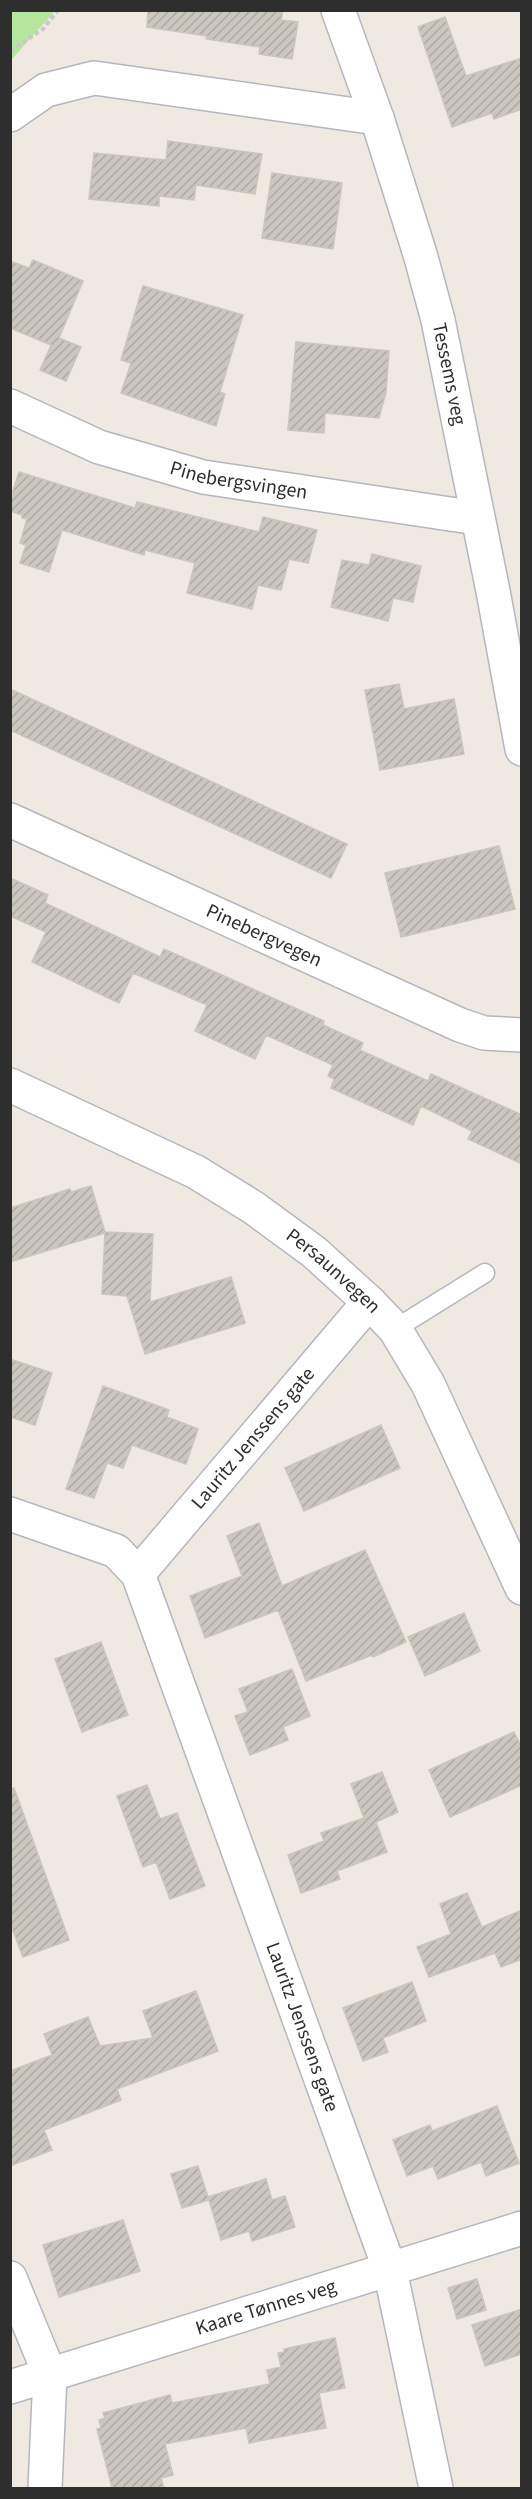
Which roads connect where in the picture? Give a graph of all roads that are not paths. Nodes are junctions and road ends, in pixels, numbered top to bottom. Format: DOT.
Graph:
graph roads {
  1 [pos="338,10"];
  2 [pos="10,115"];
  3 [pos="377,118"];
  4 [pos="10,406"];
  5 [pos="477,518"];
  6 [pos="507,591"];
  7 [pos="522,749"];
  8 [pos="10,820"];
  9 [pos="522,1035"];
  10 [pos="10,1085"];
  11 [pos="485,1273"];
  12 [pos="369,1302"];
  13 [pos="394,1329"];
  14 [pos="10,1514"];
  15 [pos="138,1574"];
  16 [pos="522,1588"];
  17 [pos="522,2228"];
  18 [pos="390,2270"];
  19 [pos="10,2278"];
  20 [pos="50,2375"];
  21 [pos="10,2387"];
  22 [pos="45,2488"];
  23 [pos="436,2488"];
  1 -- 3 [label="street, Tessems veg"];
  2 -- 3 [label="street"];
  3 -- 5 [label="street, Tessems veg"];
  4 -- 5 [label="street, Pinebergsvingen"];
  5 -- 6 [label="street, Tessems veg"];
  6 -- 7 [label="street, Tessems veg"];
  8 -- 9 [label="street, Pinebergvegen"];
  10 -- 12 [label="street, Persaunvegen"];
  11 -- 13 [label="lane"];
  12 -- 13 [label="street, Persaunvegen"];
  12 -- 15 [label="street, Lauritz Jenssens gate"];
  13 -- 16 [label="street, Persaunvegen"];
  14 -- 15 [label="street, Lauritz Jenssens gate"];
  15 -- 18 [label="street, Lauritz Jenssens gate"];
  17 -- 18 [label="street, Kaare Tønnes veg"];
  18 -- 20 [label="street, Kaare Tønnes veg"];
  18 -- 23 [label="street, Lauritz Jenssens gate"];
  19 -- 20 [label="street"];
  20 -- 21 [label="street, Kaare Tønnes veg"];
  20 -- 22 [label="street"];
}
